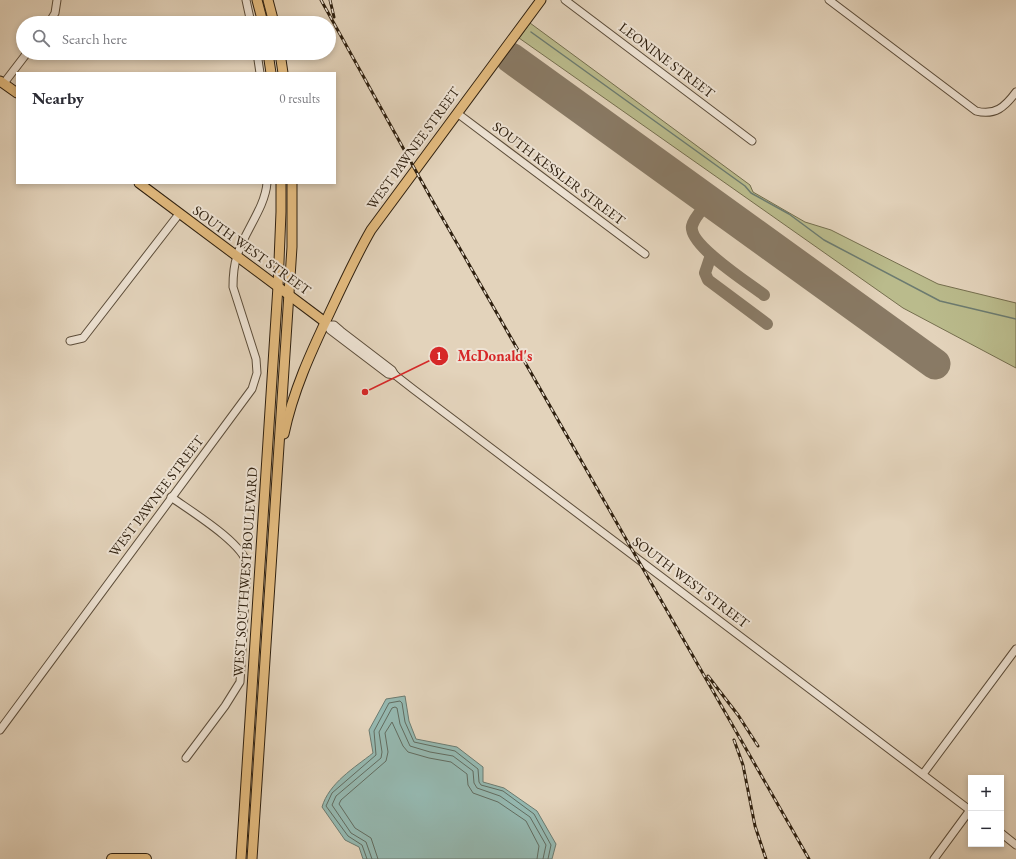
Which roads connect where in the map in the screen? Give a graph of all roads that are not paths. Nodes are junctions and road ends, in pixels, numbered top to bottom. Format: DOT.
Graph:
graph roads {
  1 [pos="57,0"];
  2 [pos="246,0"];
  3 [pos="257,0"];
  4 [pos="268,0"];
  5 [pos="540,0"];
  6 [pos="565,0"];
  7 [pos="829,0"];
  8 [pos="52,16"];
  9 [pos="249,16"];
  10 [pos="261,16"];
  11 [pos="272,16"];
  12 [pos="21,60"];
  13 [pos="257,60"];
  14 [pos="269,60"];
  15 [pos="281,60"];
  16 [pos="260,72"];
  17 [pos="271,72"];
  18 [pos="283,72"];
  19 [pos="2,82"];
  20 [pos="16,92"];
  21 [pos="1016,92"];
  22 [pos="457,113"];
  23 [pos="752,142"];
  24 [pos="141,184"];
  25 [pos="267,184"];
  26 [pos="281,184"];
  27 [pos="292,184"];
  28 [pos="179,214"];
  29 [pos="645,254"];
  30 [pos="236,256"];
  31 [pos="278,286"];
  32 [pos="288,293"];
  33 [pos="327,324"];
  34 [pos="70,341"];
  35 [pos="277,465"];
  36 [pos="172,497"];
  37 [pos="1016,650"];
  38 [pos="0,730"];
  39 [pos="186,758"];
  40 [pos="923,774"];
  41 [pos="968,808"];
  42 [pos="970,811"];
  43 [pos="1004,835"];
  44 [pos="1016,845"];
  45 [pos="112,859"];
  46 [pos="146,859"];
  47 [pos="241,859"];
  48 [pos="252,859"];
  49 [pos="934,859"];
  1 -- 8 [label="street"];
  2 -- 9 [label="street"];
  3 -- 10 [label="main road"];
  4 -- 11 [label="main road"];
  5 -- 22 [label="main road, WEST PAWNEE STREET"];
  6 -- 23 [label="street, LEONINE STREET"];
  7 -- 21 [label="street"];
  12 -- 19 [label="street"];
  13 -- 16 [label="street"];
  14 -- 17 [label="main road"];
  15 -- 18 [label="main road"];
  19 -- 20 [label="main road"];
  22 -- 29 [label="street, SOUTH KESSLER STREET"];
  22 -- 33 [label="main road, WEST PAWNEE STREET"];
  24 -- 28 [label="main road, SOUTH WEST STREET"];
  25 -- 30 [label="street"];
  26 -- 31 [label="main road, WEST SOUTHWEST BOULEVARD"];
  27 -- 32 [label="main road, WEST SOUTHWEST BOULEVARD"];
  28 -- 30 [label="main road, SOUTH WEST STREET"];
  28 -- 34 [label="street"];
  30 -- 31 [label="main road, SOUTH WEST STREET"];
  30 -- 36 [label="street, WEST PAWNEE STREET"];
  31 -- 32 [label="main road, SOUTH WEST STREET"];
  31 -- 47 [label="main road, WEST SOUTHWEST BOULEVARD"];
  32 -- 33 [label="main road, SOUTH WEST STREET"];
  32 -- 35 [label="main road, WEST SOUTHWEST BOULEVARD"];
  33 -- 35 [label="main road, WEST PAWNEE STREET"];
  33 -- 40 [label="street, SOUTH WEST STREET"];
  35 -- 48 [label="main road, WEST SOUTHWEST BOULEVARD"];
  36 -- 38 [label="street, WEST PAWNEE STREET"];
  36 -- 39 [label="street"];
  37 -- 40 [label="street"];
  40 -- 41 [label="street, SOUTH WEST STREET"];
  42 -- 49 [label="street"];
  43 -- 44 [label="street"];
  45 -- 46 [label="highway"];
}
